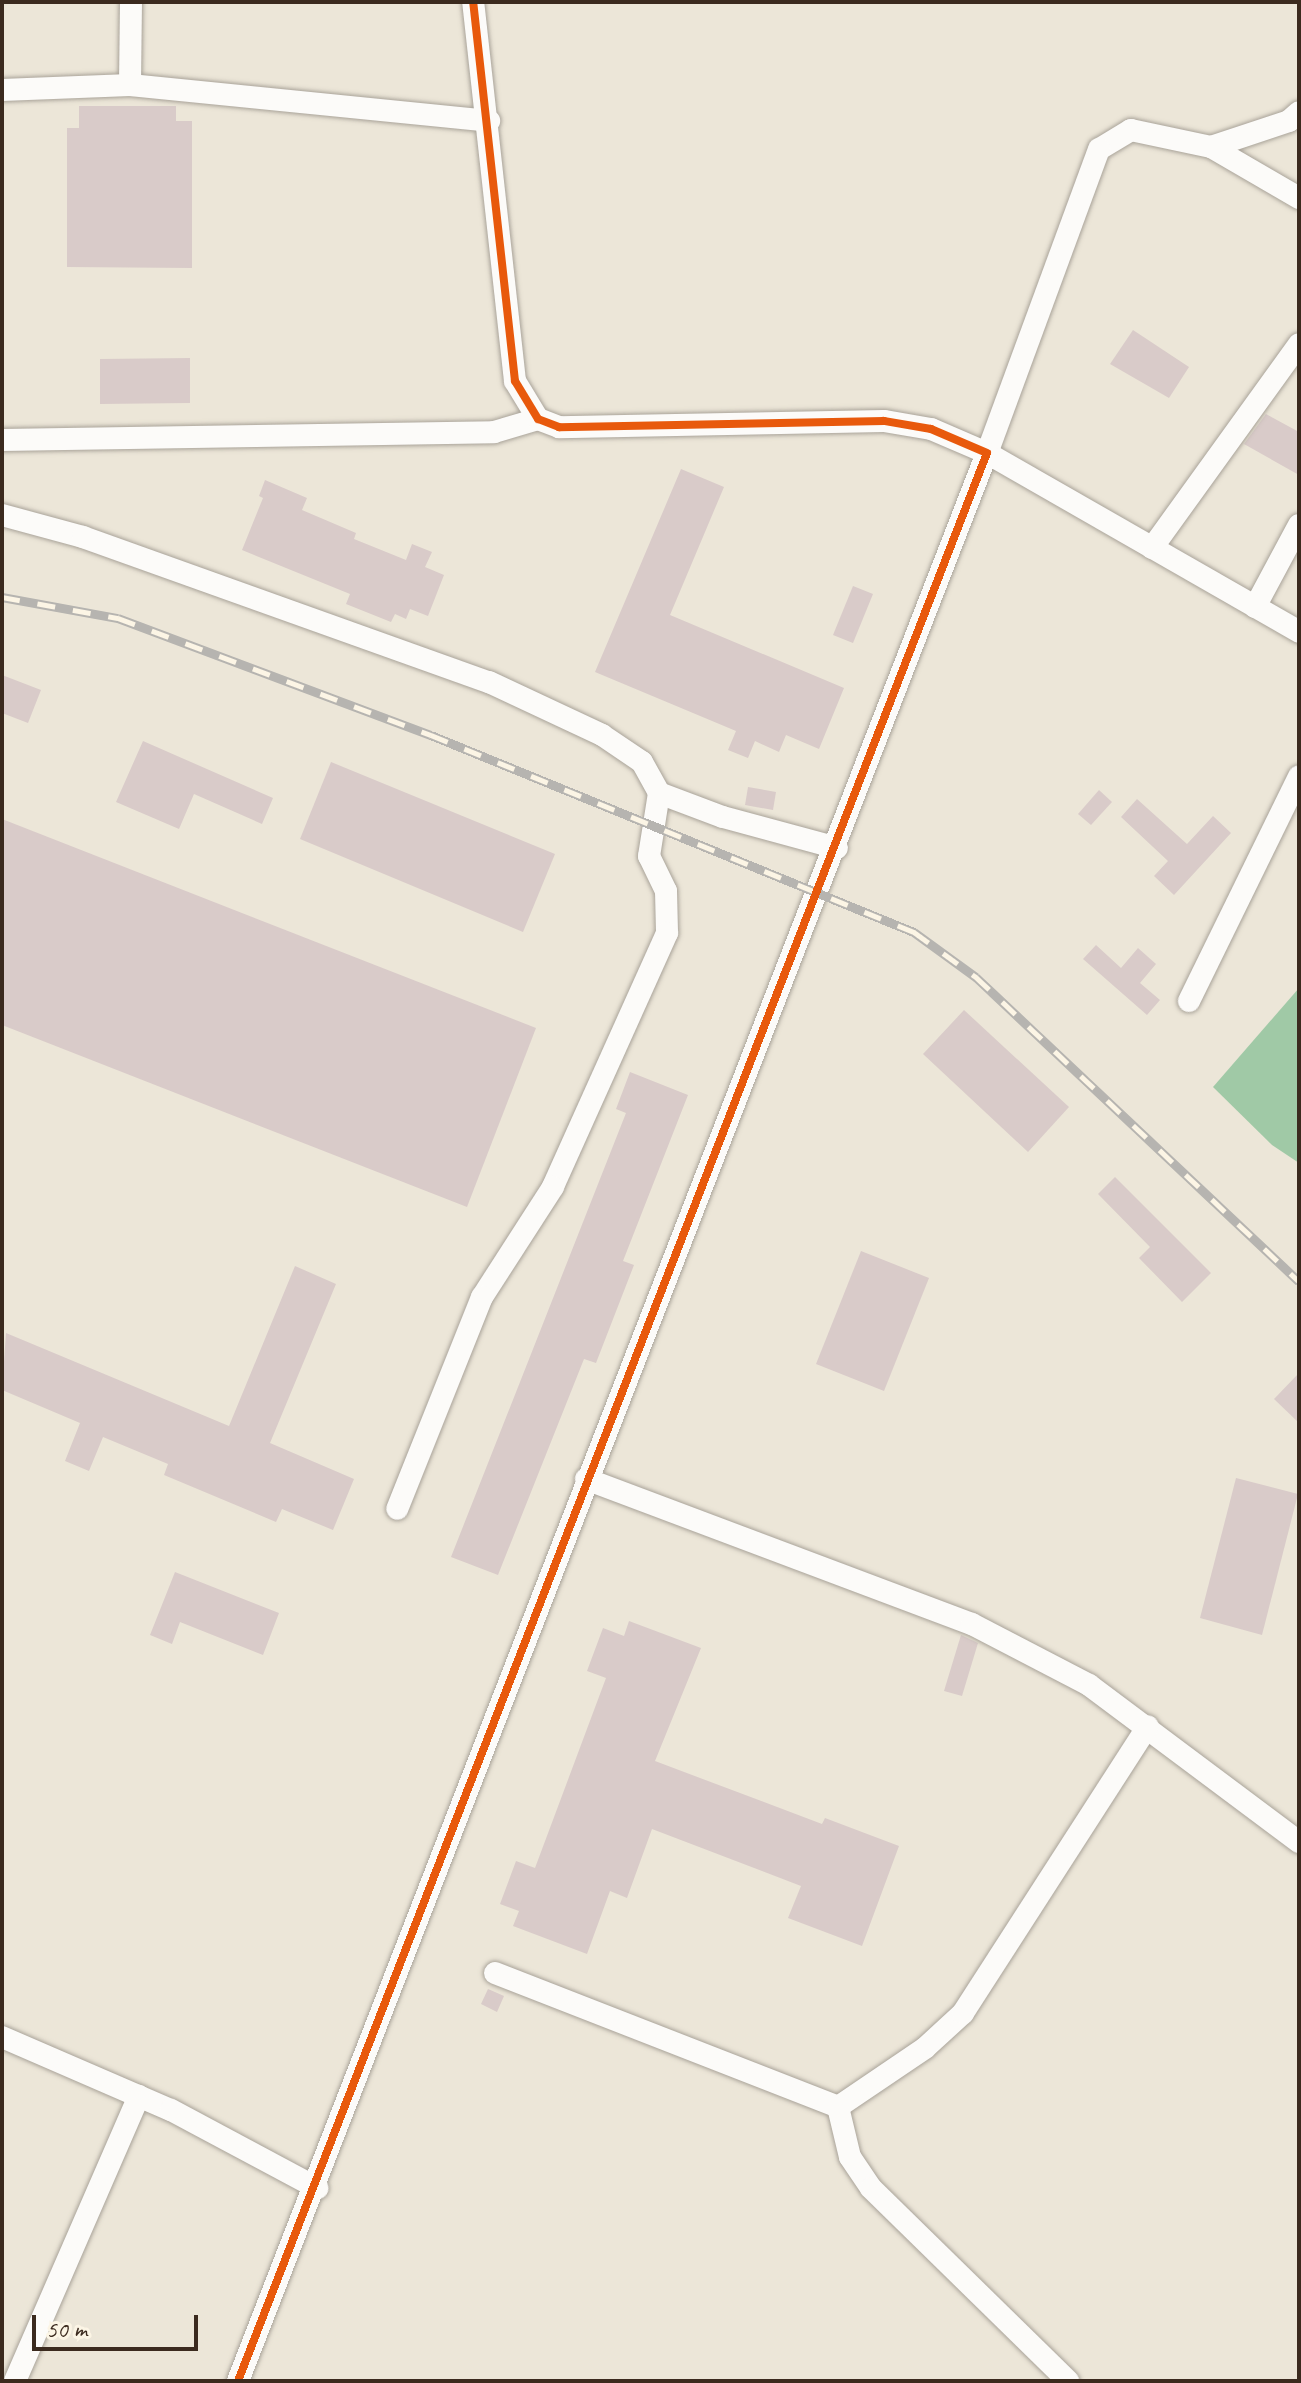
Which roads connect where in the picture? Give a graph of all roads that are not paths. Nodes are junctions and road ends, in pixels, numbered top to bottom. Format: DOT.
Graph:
graph roads {
  1 [pos="131,2"];
  2 [pos="473,2"];
  3 [pos="130,85"];
  4 [pos="2,90"];
  5 [pos="1299,112"];
  6 [pos="489,121"];
  7 [pos="1211,147"];
  8 [pos="1299,198"];
  9 [pos="1299,344"];
  10 [pos="538,419"];
  11 [pos="2,440"];
  12 [pos="987,453"];
  13 [pos="2,515"];
  14 [pos="1299,525"];
  15 [pos="1152,548"];
  16 [pos="1255,607"];
  17 [pos="1299,632"];
  18 [pos="1299,776"];
  19 [pos="659,793"];
  20 [pos="837,848"];
  21 [pos="1189,1001"];
  22 [pos="586,1479"];
  23 [pos="397,1509"];
  24 [pos="1148,1726"];
  25 [pos="1299,1842"];
  26 [pos="495,1973"];
  27 [pos="2,2037"];
  28 [pos="139,2096"];
  29 [pos="838,2107"];
  30 [pos="317,2188"];
  31 [pos="15,2381"];
  32 [pos="238,2381"];
  33 [pos="1068,2381"];
  1 -- 3 [label="street"];
  2 -- 6 [label="street"];
  3 -- 4 [label="street"];
  3 -- 6 [label="street"];
  5 -- 7 [label="street"];
  6 -- 10 [label="street"];
  7 -- 8 [label="street"];
  7 -- 12 [label="street"];
  9 -- 15 [label="street"];
  10 -- 11 [label="street"];
  10 -- 12 [label="street"];
  12 -- 15 [label="street"];
  12 -- 20 [label="street"];
  13 -- 19 [label="street"];
  14 -- 16 [label="street"];
  15 -- 16 [label="street"];
  16 -- 17 [label="street"];
  18 -- 21 [label="street"];
  19 -- 20 [label="street"];
  19 -- 23 [label="street"];
  20 -- 22 [label="street"];
  22 -- 24 [label="street"];
  22 -- 30 [label="street"];
  24 -- 25 [label="street"];
  24 -- 29 [label="street"];
  26 -- 29 [label="street"];
  27 -- 28 [label="street"];
  28 -- 30 [label="street"];
  28 -- 31 [label="street"];
  29 -- 33 [label="street"];
  30 -- 32 [label="street"];
}
